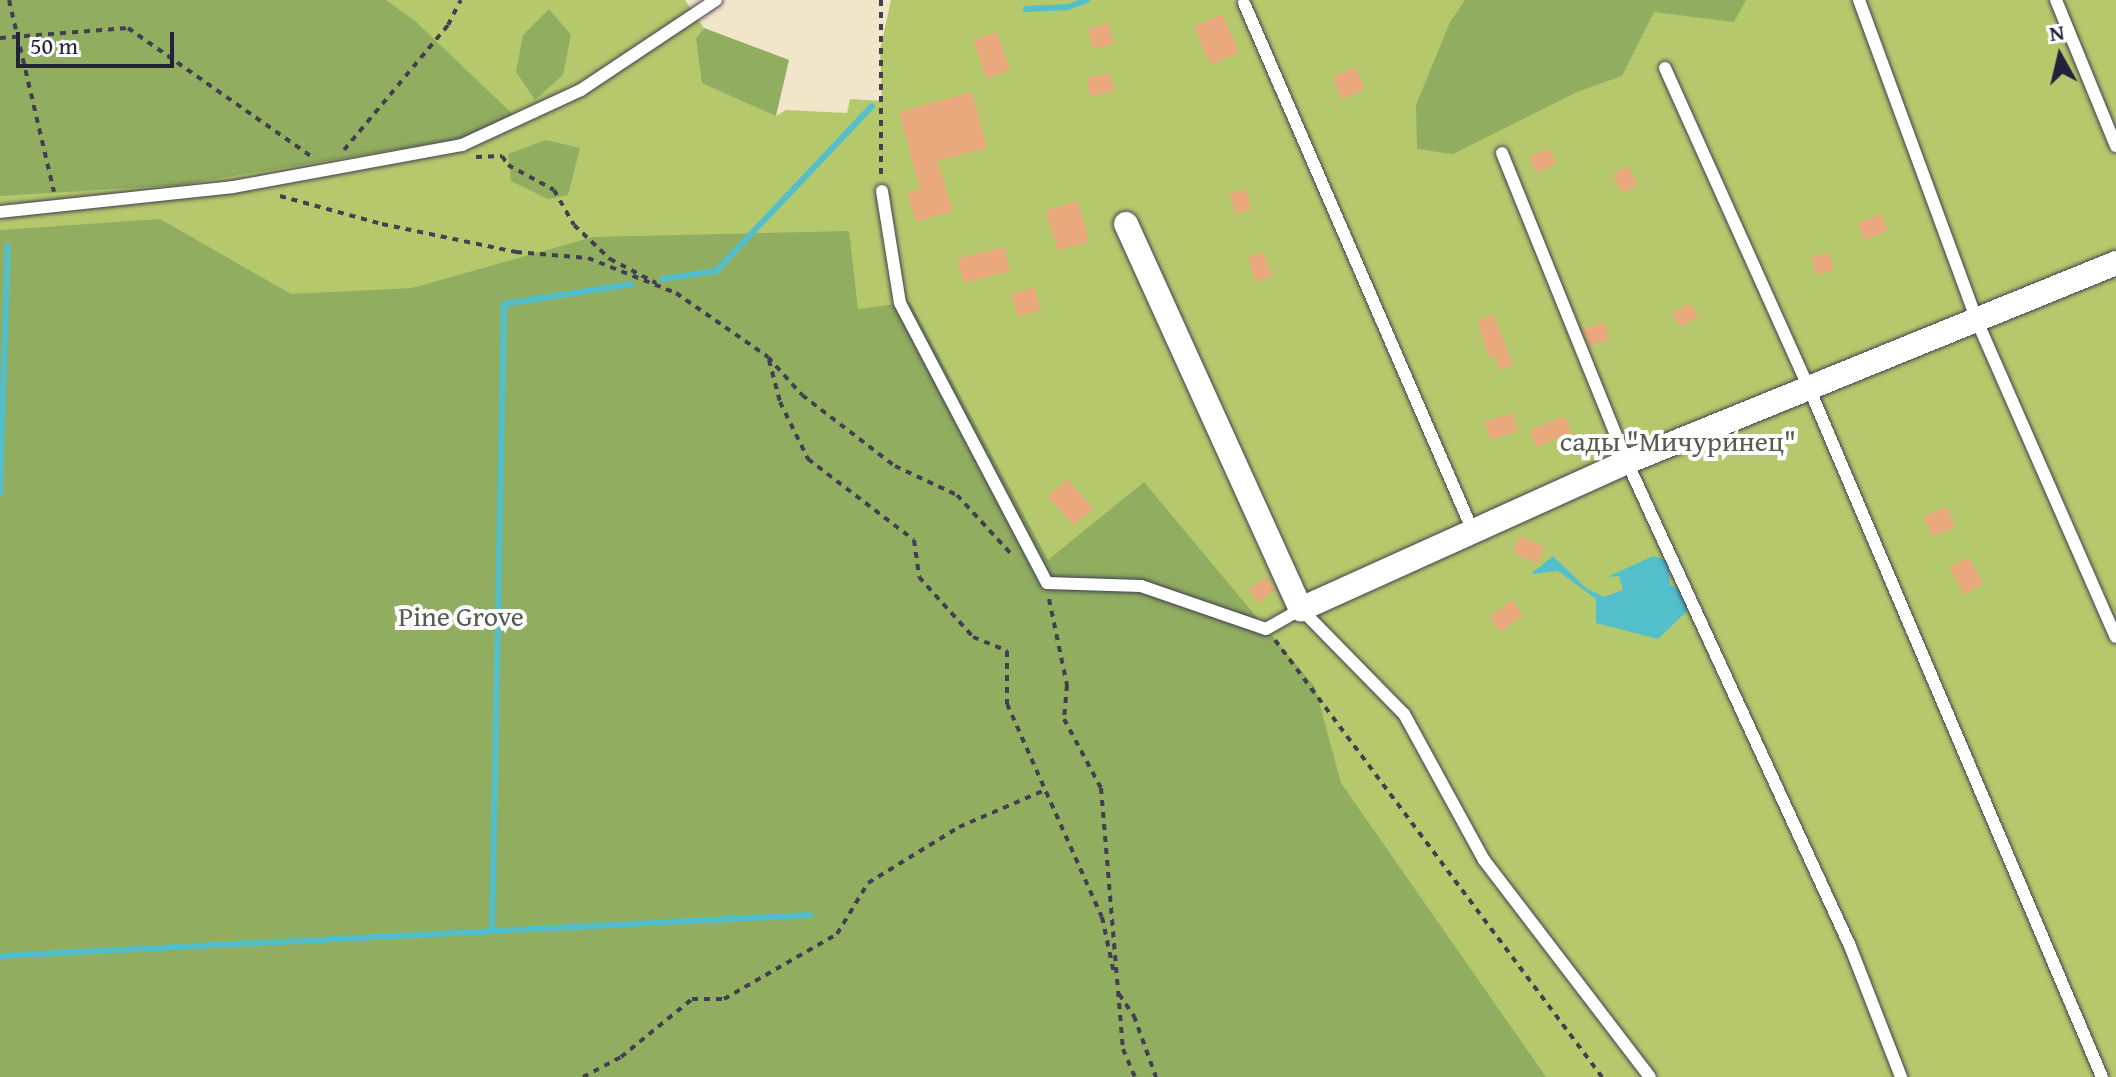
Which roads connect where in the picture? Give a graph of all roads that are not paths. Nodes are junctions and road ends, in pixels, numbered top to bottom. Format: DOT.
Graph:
graph roads {
  1 [pos="716,0"];
  2 [pos="1859,0"];
  3 [pos="2056,0"];
  4 [pos="1244,3"];
  5 [pos="1665,68"];
  6 [pos="2116,146"];
  7 [pos="1502,153"];
  8 [pos="882,191"];
  9 [pos="0,212"];
  10 [pos="1126,224"];
  11 [pos="2116,263"];
  12 [pos="1977,321"];
  13 [pos="1809,388"];
  14 [pos="1627,462"];
  15 [pos="1472,529"];
  16 [pos="1301,609"];
  17 [pos="2116,637"];
  18 [pos="1650,1077"];
  19 [pos="1901,1077"];
  20 [pos="2102,1077"];
  1 -- 9 [label="lane"];
  2 -- 12 [label="lane"];
  3 -- 6 [label="lane"];
  4 -- 15 [label="lane"];
  5 -- 13 [label="lane"];
  7 -- 14 [label="lane"];
  8 -- 16 [label="lane"];
  10 -- 16 [label="street"];
  11 -- 12 [label="street"];
  12 -- 13 [label="street"];
  12 -- 17 [label="lane"];
  13 -- 14 [label="street"];
  13 -- 20 [label="lane"];
  14 -- 15 [label="street"];
  14 -- 19 [label="lane"];
  15 -- 16 [label="street"];
  16 -- 18 [label="lane"];
}
